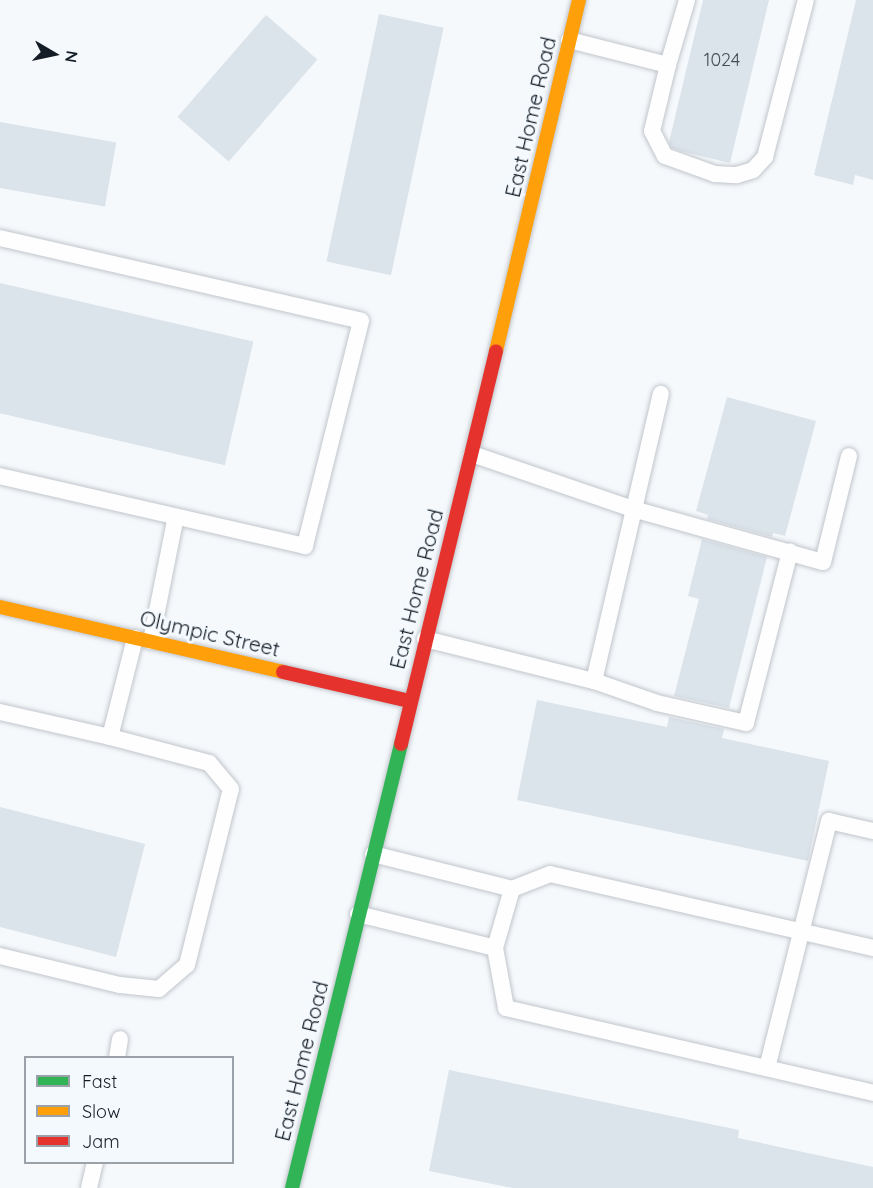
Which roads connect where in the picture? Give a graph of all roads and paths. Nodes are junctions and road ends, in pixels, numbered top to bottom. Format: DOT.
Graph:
graph roads {
  1 [pos="579,0"];
  2 [pos="687,0"];
  3 [pos="806,0"];
  4 [pos="569,40"];
  5 [pos="668,65"];
  6 [pos="0,238"];
  7 [pos="661,394"];
  8 [pos="472,454"];
  9 [pos="849,456"];
  10 [pos="0,476"];
  11 [pos="633,509"];
  12 [pos="176,516"];
  13 [pos="790,552"];
  14 [pos="0,607"];
  15 [pos="424,639"];
  16 [pos="143,640"];
  17 [pos="594,681"];
  18 [pos="410,701"];
  19 [pos="0,712"];
  20 [pos="110,737"];
  21 [pos="873,831"];
  22 [pos="373,854"];
  23 [pos="512,889"];
  24 [pos="358,914"];
  25 [pos="800,932"];
  26 [pos="495,948"];
  27 [pos="873,948"];
  28 [pos="0,956"];
  29 [pos="120,1040"];
  30 [pos="117,1056"];
  31 [pos="767,1068"];
  32 [pos="873,1092"];
  33 [pos="95,1164"];
  34 [pos="89,1188"];
  35 [pos="291,1188"];
  1 -- 4 [label="street, East Home Road"];
  2 -- 5 [label="lane"];
  3 -- 5 [label="lane"];
  4 -- 5 [label="lane"];
  4 -- 8 [label="street, East Home Road"];
  6 -- 12 [label="lane"];
  7 -- 11 [label="lane"];
  8 -- 11 [label="lane"];
  8 -- 15 [label="street, East Home Road"];
  9 -- 13 [label="lane"];
  10 -- 12 [label="lane"];
  11 -- 13 [label="lane"];
  11 -- 17 [label="lane"];
  12 -- 16 [label="lane"];
  13 -- 17 [label="lane"];
  14 -- 16 [label="street, Olympic Street"];
  15 -- 17 [label="lane"];
  15 -- 18 [label="street, East Home Road"];
  16 -- 18 [label="street, Olympic Street"];
  16 -- 20 [label="lane"];
  18 -- 22 [label="street, East Home Road"];
  19 -- 20 [label="lane"];
  20 -- 28 [label="lane"];
  21 -- 25 [label="lane"];
  22 -- 23 [label="lane"];
  22 -- 24 [label="street, East Home Road"];
  23 -- 25 [label="lane"];
  23 -- 26 [label="lane"];
  24 -- 26 [label="lane"];
  24 -- 35 [label="street, East Home Road"];
  25 -- 27 [label="lane"];
  25 -- 31 [label="lane"];
  26 -- 31 [label="lane"];
  29 -- 30 [label="lane"];
  31 -- 32 [label="lane"];
  33 -- 34 [label="lane"];
}
